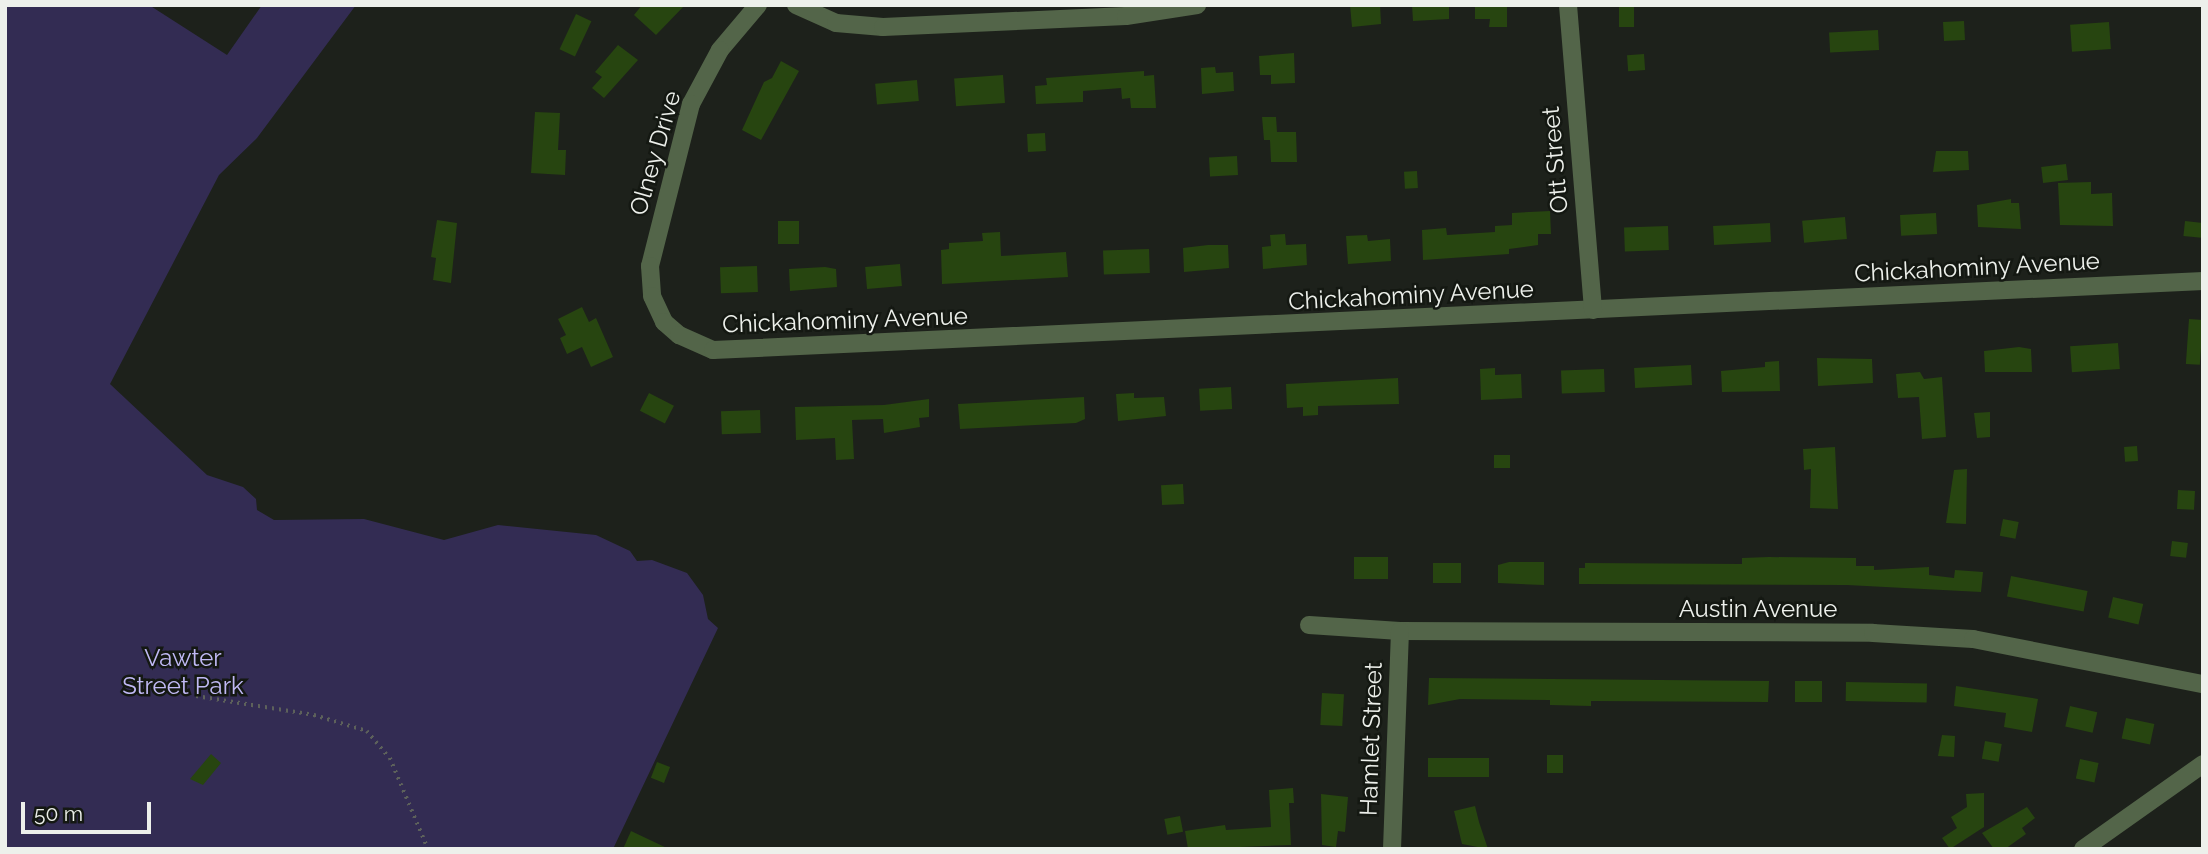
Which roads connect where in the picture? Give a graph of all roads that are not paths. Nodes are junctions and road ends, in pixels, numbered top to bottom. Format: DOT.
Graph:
graph roads {
  1 [pos="758,5"];
  2 [pos="796,5"];
  3 [pos="1197,5"];
  4 [pos="1568,5"];
  5 [pos="2203,281"];
  6 [pos="651,291"];
  7 [pos="1593,310"];
  8 [pos="1309,625"];
  9 [pos="1400,631"];
  10 [pos="2203,684"];
  11 [pos="2203,764"];
  12 [pos="1392,849"];
  13 [pos="2083,849"];
  1 -- 6 [label="street, Olney Drive"];
  2 -- 3 [label="street"];
  4 -- 7 [label="street, Ott Street"];
  5 -- 7 [label="street, Chickahominy Avenue"];
  6 -- 7 [label="street, Chickahominy Avenue"];
  8 -- 9 [label="street, Austin Avenue"];
  9 -- 10 [label="street, Austin Avenue"];
  9 -- 12 [label="street, Hamlet Street"];
  11 -- 13 [label="street"];
}
